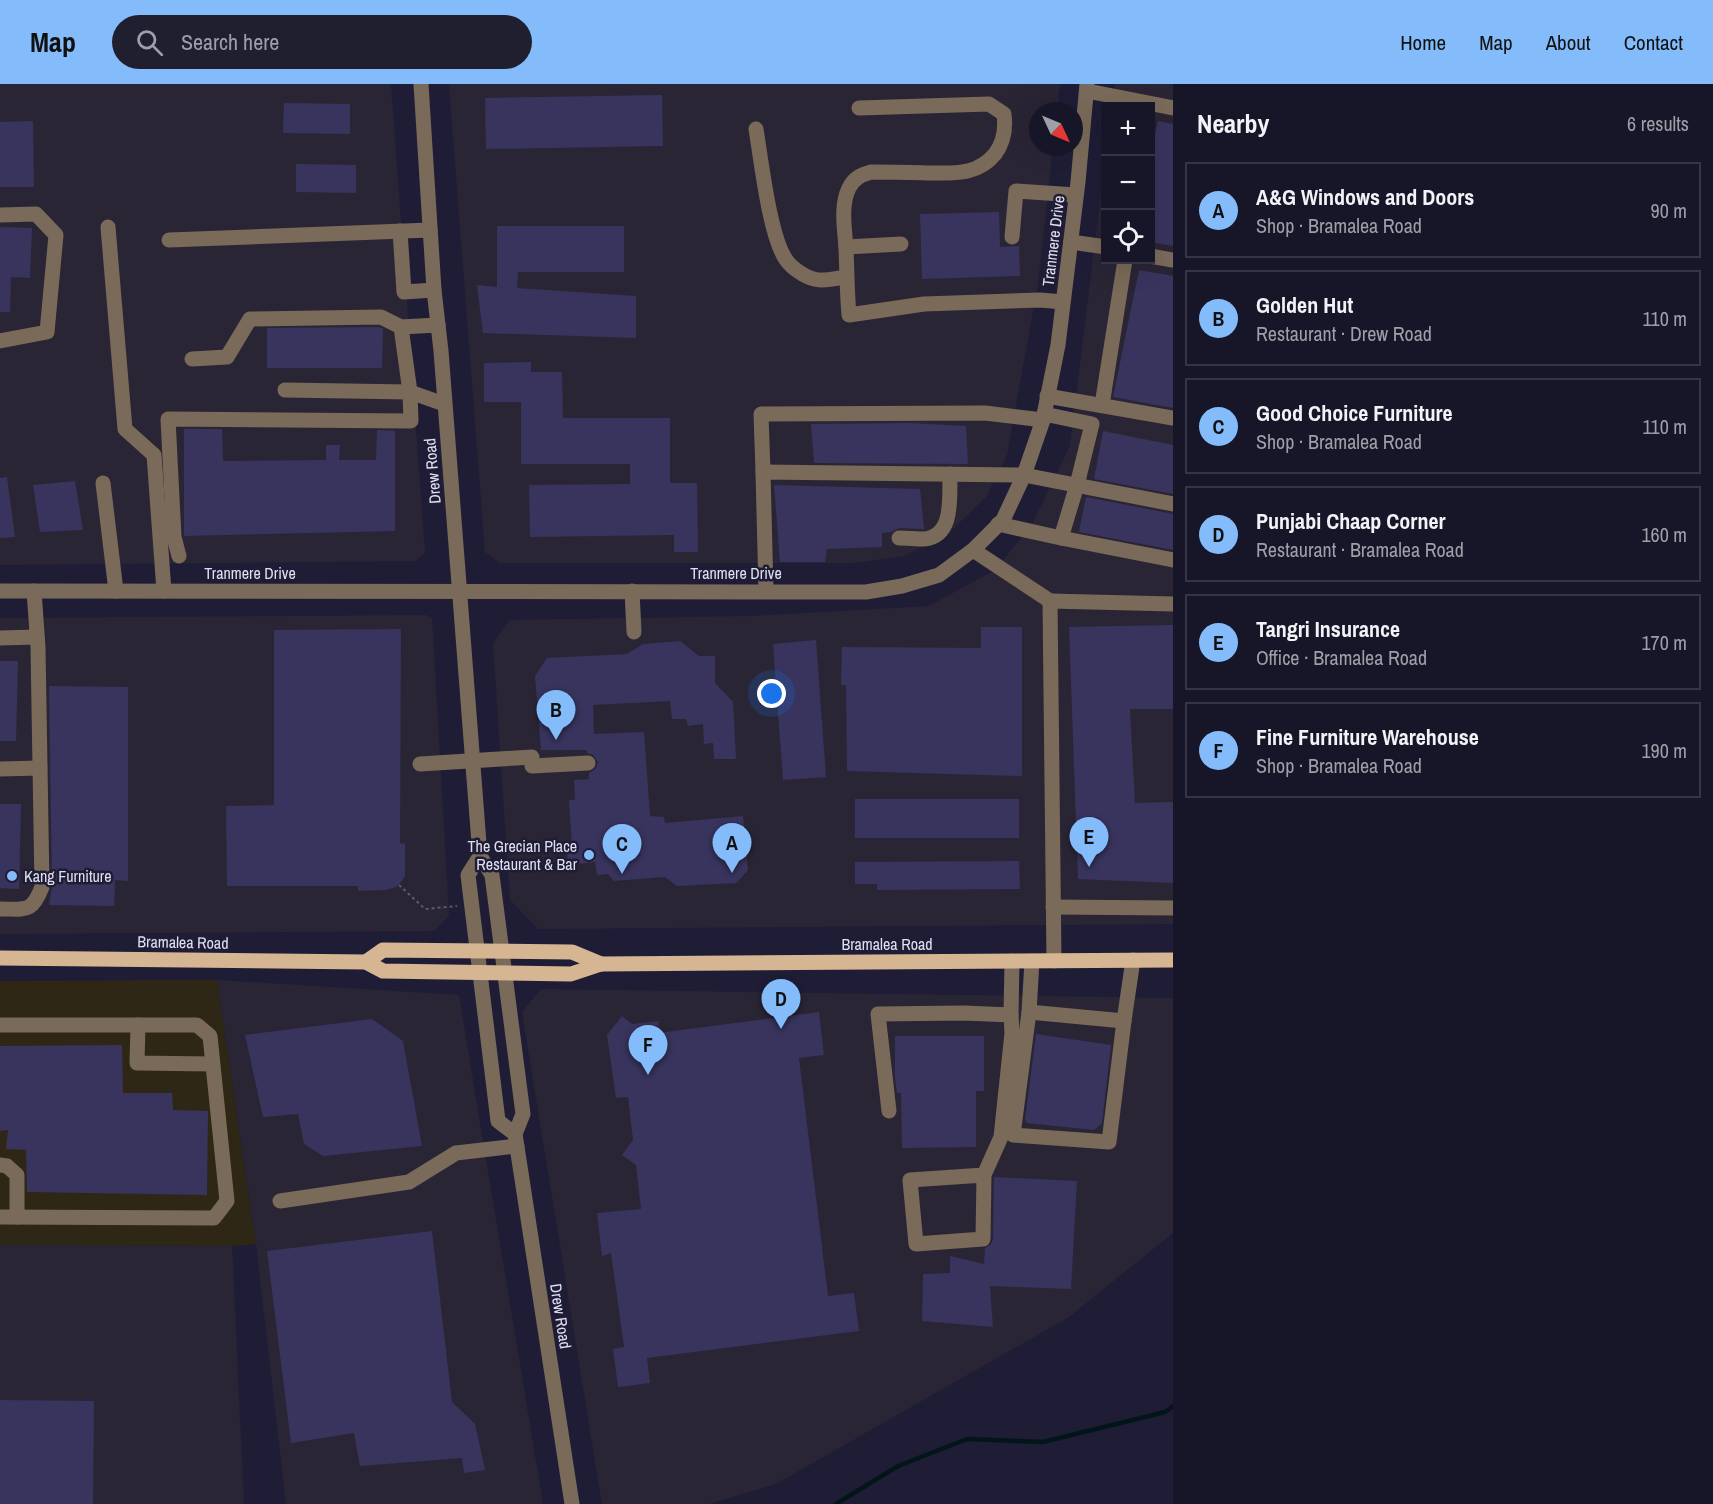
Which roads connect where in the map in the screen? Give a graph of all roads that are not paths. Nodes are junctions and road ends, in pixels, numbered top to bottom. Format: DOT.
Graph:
graph roads {
  1 [pos="421,84"];
  2 [pos="1087,88"];
  3 [pos="1136,102"];
  4 [pos="1155,106"];
  5 [pos="859,108"];
  6 [pos="1173,108"];
  7 [pos="756,129"];
  8 [pos="1076,195"];
  9 [pos="0,215"];
  10 [pos="108,227"];
  11 [pos="430,230"];
  12 [pos="400,231"];
  13 [pos="1012,237"];
  14 [pos="169,240"];
  15 [pos="1071,242"];
  16 [pos="901,244"];
  17 [pos="1101,246"];
  18 [pos="846,247"];
  19 [pos="1155,257"];
  20 [pos="1173,260"];
  21 [pos="1124,264"];
  22 [pos="846,277"];
  23 [pos="434,290"];
  24 [pos="1063,302"];
  25 [pos="438,325"];
  26 [pos="401,327"];
  27 [pos="0,341"];
  28 [pos="192,359"];
  29 [pos="285,390"];
  30 [pos="410,392"];
  31 [pos="1047,396"];
  32 [pos="444,404"];
  33 [pos="1102,405"];
  34 [pos="1043,417"];
  35 [pos="1173,418"];
  36 [pos="763,472"];
  37 [pos="950,474"];
  38 [pos="1024,474"];
  39 [pos="104,483"];
  40 [pos="1077,485"];
  41 [pos="1173,504"];
  42 [pos="998,524"];
  43 [pos="899,538"];
  44 [pos="1061,538"];
  45 [pos="973,550"];
  46 [pos="179,556"];
  47 [pos="1173,560"];
  48 [pos="0,591"];
  49 [pos="34,591"];
  50 [pos="116,591"];
  51 [pos="165,591"];
  52 [pos="459,591"];
  53 [pos="632,591"];
  54 [pos="766,591"];
  55 [pos="1050,601"];
  56 [pos="1173,604"];
  57 [pos="634,632"];
  58 [pos="37,637"];
  59 [pos="0,638"];
  60 [pos="473,761"];
  61 [pos="588,763"];
  62 [pos="420,764"];
  63 [pos="40,768"];
  64 [pos="0,769"];
  65 [pos="480,856"];
  66 [pos="1053,907"];
  67 [pos="1173,908"];
  68 [pos="0,909"];
  69 [pos="477,951"];
  70 [pos="501,951"];
  71 [pos="0,958"];
  72 [pos="1133,960"];
  73 [pos="1173,960"];
  74 [pos="1011,961"];
  75 [pos="1032,961"];
  76 [pos="1054,961"];
  77 [pos="366,962"];
  78 [pos="601,964"];
  79 [pos="480,973"];
  80 [pos="505,974"];
  81 [pos="1029,1012"];
  82 [pos="1011,1015"];
  83 [pos="1124,1021"];
  84 [pos="0,1025"];
  85 [pos="138,1025"];
  86 [pos="212,1064"];
  87 [pos="889,1111"];
  88 [pos="516,1140"];
  89 [pos="0,1166"];
  90 [pos="984,1175"];
  91 [pos="280,1201"];
  92 [pos="0,1217"];
  93 [pos="17,1218"];
  94 [pos="572,1504"];
  1 -- 11 [label="street, Drew Road"];
  2 -- 3 [label="street"];
  2 -- 8 [label="street, Tranmere Drive"];
  4 -- 6 [label="street"];
  5 -- 18 [label="street"];
  7 -- 22 [label="street"];
  8 -- 13 [label="street"];
  8 -- 15 [label="street, Tranmere Drive"];
  9 -- 27 [label="street"];
  10 -- 51 [label="street"];
  11 -- 12 [label="street"];
  11 -- 23 [label="street, Drew Road"];
  12 -- 14 [label="street"];
  12 -- 23 [label="street"];
  15 -- 17 [label="street"];
  15 -- 24 [label="street, Tranmere Drive"];
  16 -- 18 [label="street"];
  18 -- 22 [label="street"];
  19 -- 20 [label="street"];
  21 -- 33 [label="street"];
  22 -- 24 [label="street"];
  23 -- 25 [label="street, Drew Road"];
  24 -- 31 [label="street, Tranmere Drive"];
  25 -- 26 [label="street"];
  25 -- 32 [label="street, Drew Road"];
  26 -- 28 [label="street"];
  26 -- 30 [label="street"];
  29 -- 30 [label="street"];
  30 -- 32 [label="street"];
  30 -- 46 [label="street"];
  31 -- 33 [label="street"];
  31 -- 34 [label="street, Tranmere Drive"];
  32 -- 52 [label="street, Drew Road"];
  33 -- 35 [label="street"];
  34 -- 36 [label="street"];
  34 -- 38 [label="street, Tranmere Drive"];
  34 -- 40 [label="street"];
  36 -- 37 [label="street"];
  36 -- 54 [label="street"];
  37 -- 38 [label="street"];
  37 -- 43 [label="street"];
  38 -- 40 [label="street"];
  38 -- 42 [label="street, Tranmere Drive"];
  39 -- 50 [label="street"];
  40 -- 41 [label="street"];
  40 -- 44 [label="street"];
  42 -- 44 [label="street"];
  42 -- 45 [label="street, Tranmere Drive"];
  44 -- 47 [label="street"];
  45 -- 54 [label="street, Tranmere Drive"];
  45 -- 55 [label="street"];
  48 -- 49 [label="street, Tranmere Drive"];
  49 -- 50 [label="street, Tranmere Drive"];
  49 -- 58 [label="street"];
  50 -- 51 [label="street, Tranmere Drive"];
  51 -- 52 [label="street, Tranmere Drive"];
  52 -- 53 [label="street, Tranmere Drive"];
  52 -- 60 [label="street, Drew Road"];
  53 -- 54 [label="street, Tranmere Drive"];
  53 -- 57 [label="street"];
  55 -- 56 [label="street"];
  55 -- 66 [label="street"];
  58 -- 59 [label="street"];
  58 -- 63 [label="street"];
  60 -- 61 [label="street"];
  60 -- 62 [label="street"];
  60 -- 65 [label="street, Drew Road"];
  63 -- 64 [label="street"];
  63 -- 68 [label="street"];
  65 -- 69 [label="street, Drew Road"];
  65 -- 70 [label="street, Drew Road"];
  66 -- 67 [label="street"];
  66 -- 76 [label="street"];
  69 -- 70 [label="main road, Bramalea Road"];
  69 -- 77 [label="main road, Bramalea Road"];
  69 -- 79 [label="street, Drew Road"];
  70 -- 78 [label="main road, Bramalea Road"];
  70 -- 80 [label="street, Drew Road"];
  71 -- 77 [label="main road, Bramalea Road"];
  72 -- 73 [label="main road, Bramalea Road"];
  72 -- 76 [label="main road, Bramalea Road"];
  72 -- 83 [label="street"];
  74 -- 75 [label="main road, Bramalea Road"];
  74 -- 78 [label="main road, Bramalea Road"];
  74 -- 82 [label="street"];
  75 -- 76 [label="main road, Bramalea Road"];
  75 -- 81 [label="street"];
  77 -- 79 [label="main road, Bramalea Road"];
  78 -- 80 [label="main road, Bramalea Road"];
  79 -- 80 [label="main road, Bramalea Road"];
  79 -- 88 [label="street, Drew Road"];
  80 -- 88 [label="street, Drew Road"];
  81 -- 83 [label="street"];
  81 -- 83 [label="street"];
  82 -- 87 [label="street"];
  82 -- 90 [label="street"];
  84 -- 85 [label="street"];
  85 -- 86 [label="street"];
  85 -- 86 [label="street"];
  86 -- 93 [label="street"];
  88 -- 91 [label="street"];
  88 -- 94 [label="street, Drew Road"];
  89 -- 93 [label="street"];
  90 -- 90 [label="street"];
  92 -- 93 [label="street"];
}
